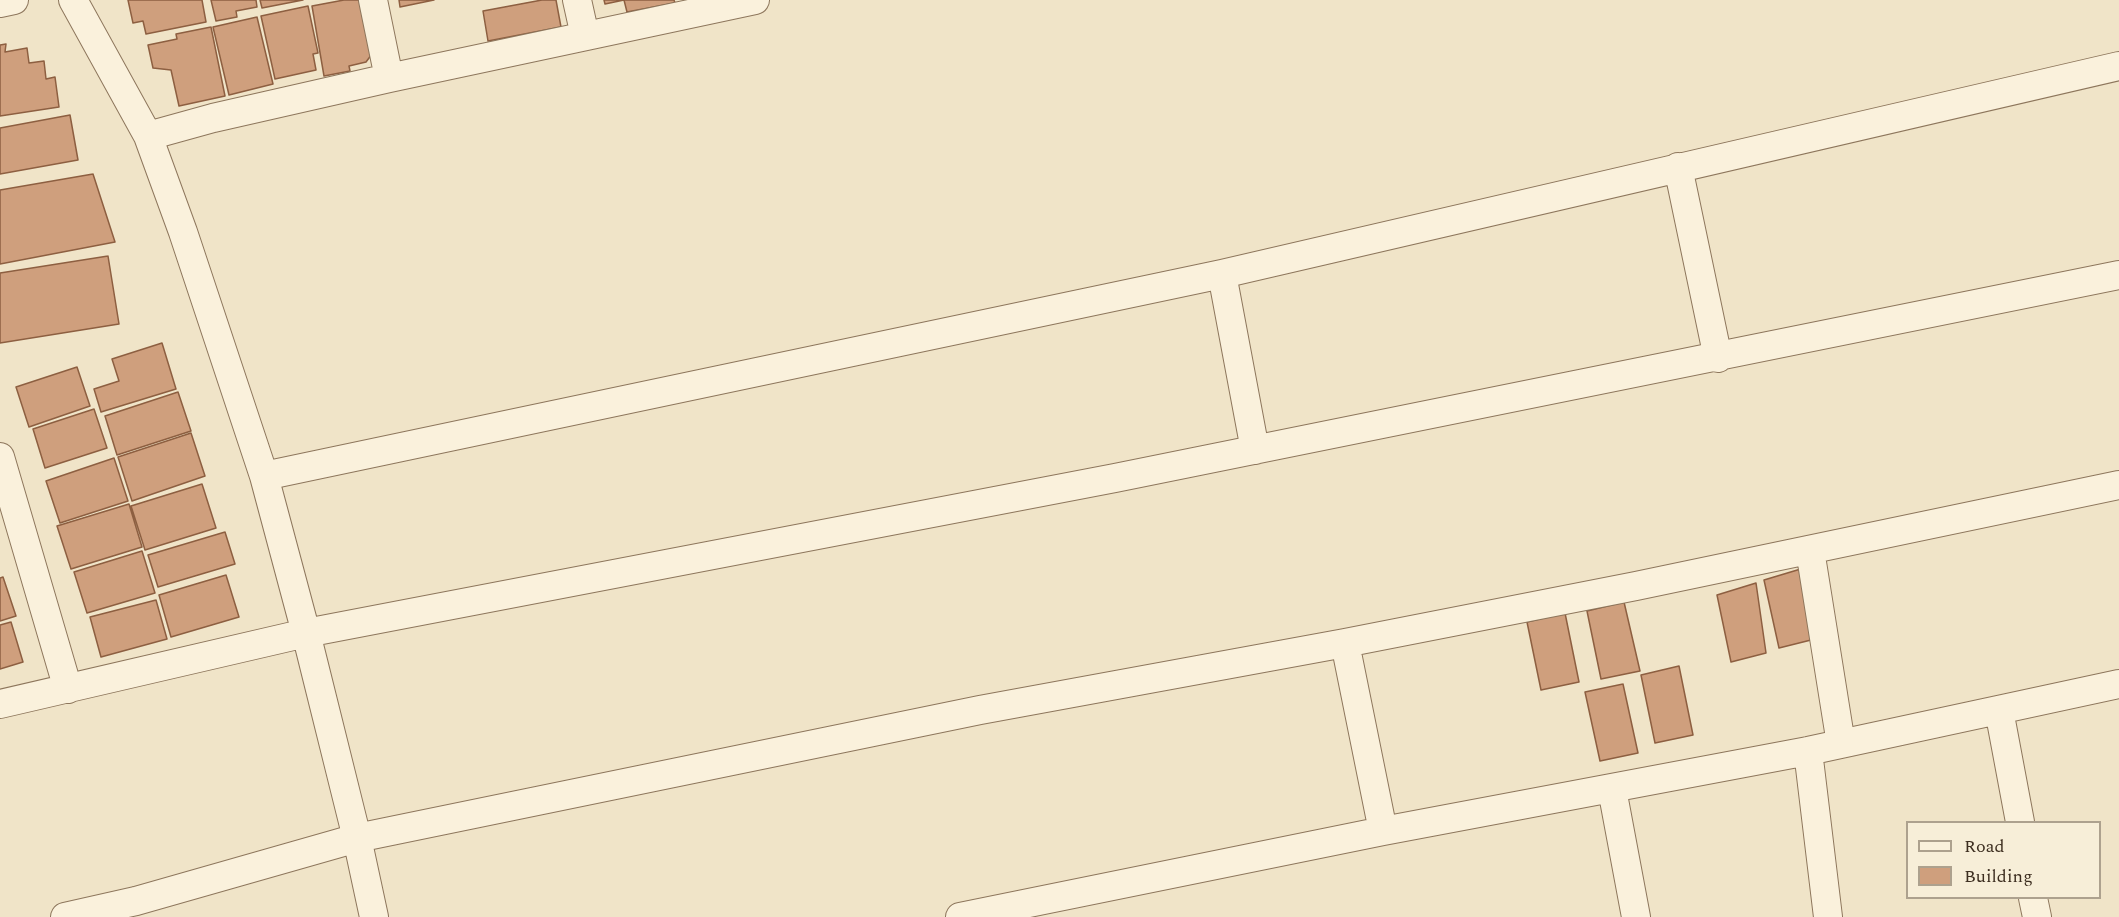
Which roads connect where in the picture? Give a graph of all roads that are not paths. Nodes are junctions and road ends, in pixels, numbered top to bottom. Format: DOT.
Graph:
graph roads {
  1 [pos="14,0"];
  2 [pos="73,0"];
  3 [pos="373,0"];
  4 [pos="577,0"];
  5 [pos="755,0"];
  6 [pos="0,3"];
  7 [pos="585,36"];
  8 [pos="2119,66"];
  9 [pos="389,78"];
  10 [pos="148,136"];
  11 [pos="1678,167"];
  12 [pos="1222,274"];
  13 [pos="2119,275"];
  14 [pos="1718,358"];
  15 [pos="1255,450"];
  16 [pos="0,457"];
  17 [pos="264,476"];
  18 [pos="2119,485"];
  19 [pos="1810,550"];
  20 [pos="306,633"];
  21 [pos="1345,643"];
  22 [pos="2119,684"];
  23 [pos="68,689"];
  24 [pos="0,704"];
  25 [pos="1999,711"];
  26 [pos="1841,744"];
  27 [pos="1808,751"];
  28 [pos="1612,789"];
  29 [pos="2020,821"];
  30 [pos="1383,831"];
  31 [pos="357,838"];
  32 [pos="2033,899"];
  33 [pos="138,909"];
  34 [pos="65,917"];
  35 [pos="374,917"];
  36 [pos="960,917"];
  37 [pos="1636,917"];
  38 [pos="1828,917"];
  39 [pos="2037,917"];
  1 -- 6 [label="street"];
  2 -- 10 [label="street"];
  3 -- 9 [label="street"];
  4 -- 7 [label="street"];
  5 -- 7 [label="street"];
  7 -- 9 [label="street"];
  8 -- 11 [label="street"];
  9 -- 10 [label="street"];
  10 -- 17 [label="street"];
  11 -- 12 [label="street"];
  11 -- 14 [label="street"];
  12 -- 15 [label="street"];
  12 -- 17 [label="street"];
  13 -- 14 [label="street"];
  14 -- 15 [label="street"];
  15 -- 20 [label="street"];
  16 -- 23 [label="street"];
  17 -- 20 [label="street"];
  18 -- 19 [label="street"];
  19 -- 21 [label="street"];
  19 -- 26 [label="street"];
  20 -- 23 [label="street"];
  20 -- 31 [label="street"];
  21 -- 30 [label="street"];
  21 -- 31 [label="street"];
  22 -- 25 [label="street"];
  23 -- 24 [label="street"];
  25 -- 26 [label="street"];
  25 -- 29 [label="street"];
  26 -- 27 [label="street"];
  27 -- 28 [label="street"];
  27 -- 38 [label="street"];
  28 -- 30 [label="street"];
  28 -- 37 [label="street"];
  30 -- 36 [label="street"];
  31 -- 33 [label="street"];
  31 -- 35 [label="street"];
  32 -- 39 [label="street"];
  33 -- 34 [label="street"];
}
